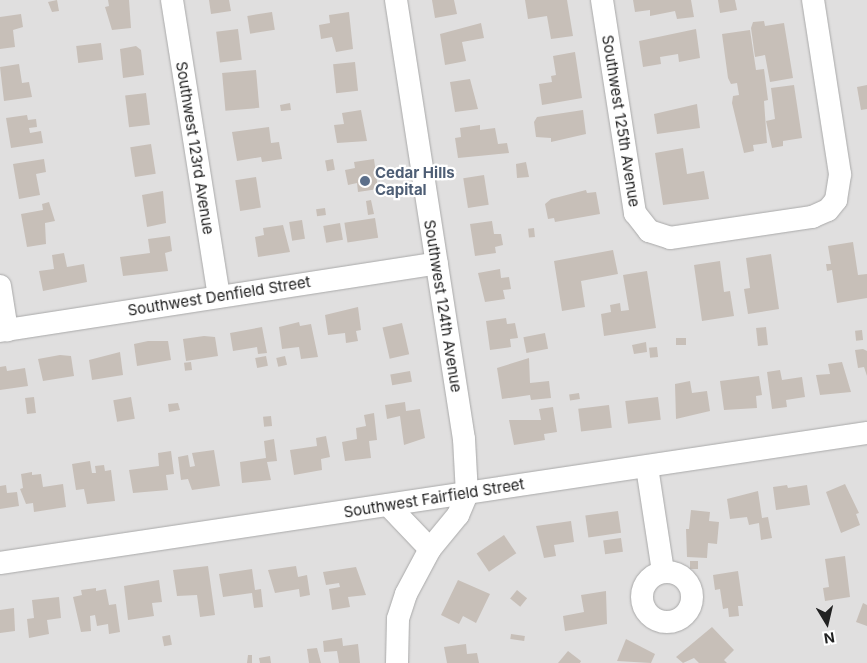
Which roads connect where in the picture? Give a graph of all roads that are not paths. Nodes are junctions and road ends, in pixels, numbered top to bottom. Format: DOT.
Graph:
graph roads {
  1 [pos="172,0"];
  2 [pos="396,0"];
  3 [pos="602,0"];
  4 [pos="813,0"];
  5 [pos="437,263"];
  6 [pos="0,286"];
  7 [pos="219,296"];
  8 [pos="3,330"];
  9 [pos="867,433"];
  10 [pos="647,467"];
  11 [pos="467,494"];
  12 [pos="388,505"];
  13 [pos="430,549"];
  14 [pos="0,563"];
  15 [pos="663,572"];
  16 [pos="397,663"];
  1 -- 7 [label="street, Southwest 123rd Avenue"];
  2 -- 5 [label="street, Southwest 124th Avenue"];
  3 -- 4 [label="street, Southwest 125th Avenue"];
  5 -- 7 [label="street, Southwest Denfield Street"];
  5 -- 11 [label="street, Southwest 124th Avenue"];
  6 -- 8 [label="street"];
  7 -- 8 [label="street, Southwest Denfield Street"];
  9 -- 10 [label="street, Southwest Fairfield Street"];
  10 -- 11 [label="street, Southwest Fairfield Street"];
  10 -- 15 [label="street"];
  11 -- 12 [label="street, Southwest Fairfield Street"];
  11 -- 13 [label="street"];
  12 -- 13 [label="street"];
  12 -- 14 [label="street, Southwest Fairfield Street"];
  13 -- 16 [label="street"];
}
